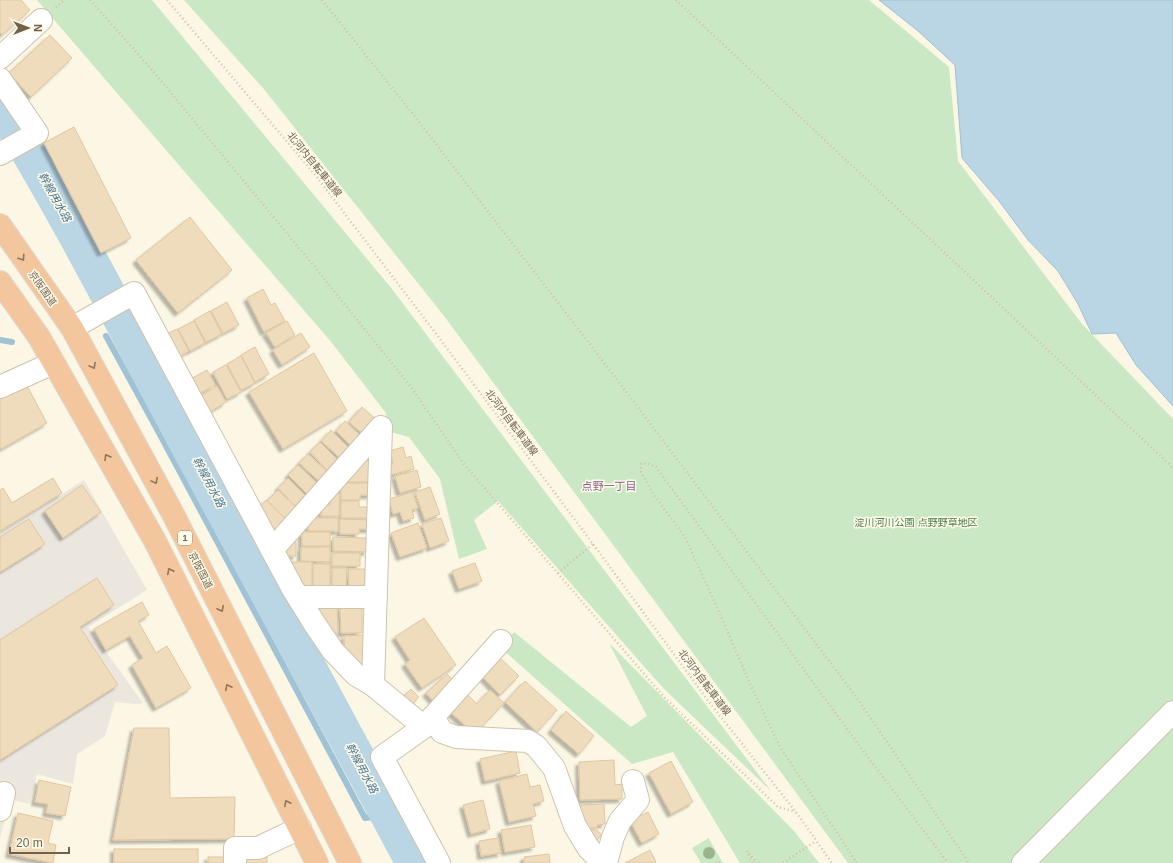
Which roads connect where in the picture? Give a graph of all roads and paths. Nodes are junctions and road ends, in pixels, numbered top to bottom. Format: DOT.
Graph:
graph roads {
  1 [pos="90,0"];
  2 [pos="167,0"];
  3 [pos="322,0"];
  4 [pos="676,0"];
  5 [pos="40,20"];
  6 [pos="0,58"];
  7 [pos="0,80"];
  8 [pos="4,152"];
  9 [pos="0,225"];
  10 [pos="0,282"];
  11 [pos="72,328"];
  12 [pos="53,363"];
  13 [pos="0,388"];
  14 [pos="1173,468"];
  15 [pos="594,544"];
  16 [pos="272,550"];
  17 [pos="558,573"];
  18 [pos="298,597"];
  19 [pos="376,597"];
  20 [pos="501,641"];
  21 [pos="373,685"];
  22 [pos="1173,712"];
  23 [pos="428,722"];
  24 [pos="633,781"];
  25 [pos="796,812"];
  26 [pos="300,828"];
  27 [pos="816,841"];
  28 [pos="235,863"];
  29 [pos="317,863"];
  30 [pos="350,863"];
  31 [pos="439,863"];
  32 [pos="605,863"];
  33 [pos="716,863"];
  34 [pos="720,863"];
  35 [pos="752,863"];
  36 [pos="757,863"];
  37 [pos="783,863"];
  38 [pos="832,863"];
  39 [pos="858,863"];
  40 [pos="948,863"];
  41 [pos="969,863"];
  42 [pos="1023,863"];
  1 -- 17 [label="path"];
  2 -- 15 [label="path, 北河内自転車道線"];
  3 -- 41 [label="path"];
  4 -- 14 [label="path"];
  5 -- 6 [label="street"];
  7 -- 8 [label="street"];
  9 -- 11 [label="highway, 京阪国道 / 1, one-way"];
  10 -- 12 [label="highway"];
  11 -- 16 [label="street"];
  11 -- 30 [label="highway, 京阪国道 / 1, one-way"];
  12 -- 13 [label="street"];
  26 -- 12 [label="highway, one-way"];
  15 -- 17 [label="path"];
  15 -- 25 [label="path, 北河内自転車道線"];
  16 -- 18 [label="street"];
  16 -- 19 [label="street"];
  17 -- 25 [label="path"];
  18 -- 19 [label="street"];
  18 -- 21 [label="street"];
  19 -- 21 [label="street"];
  20 -- 23 [label="street"];
  21 -- 23 [label="street"];
  22 -- 42 [label="street"];
  23 -- 31 [label="street"];
  23 -- 32 [label="street"];
  24 -- 32 [label="street"];
  25 -- 27 [label="path, 北河内自転車道線"];
  26 -- 28 [label="street"];
  26 -- 29 [label="highway"];
  27 -- 37 [label="path"];
  27 -- 38 [label="path, 北河内自転車道線"];
  33 -- 34 [label="path"];
  35 -- 36 [label="path"];
  39 -- 40 [label="path"];
}
